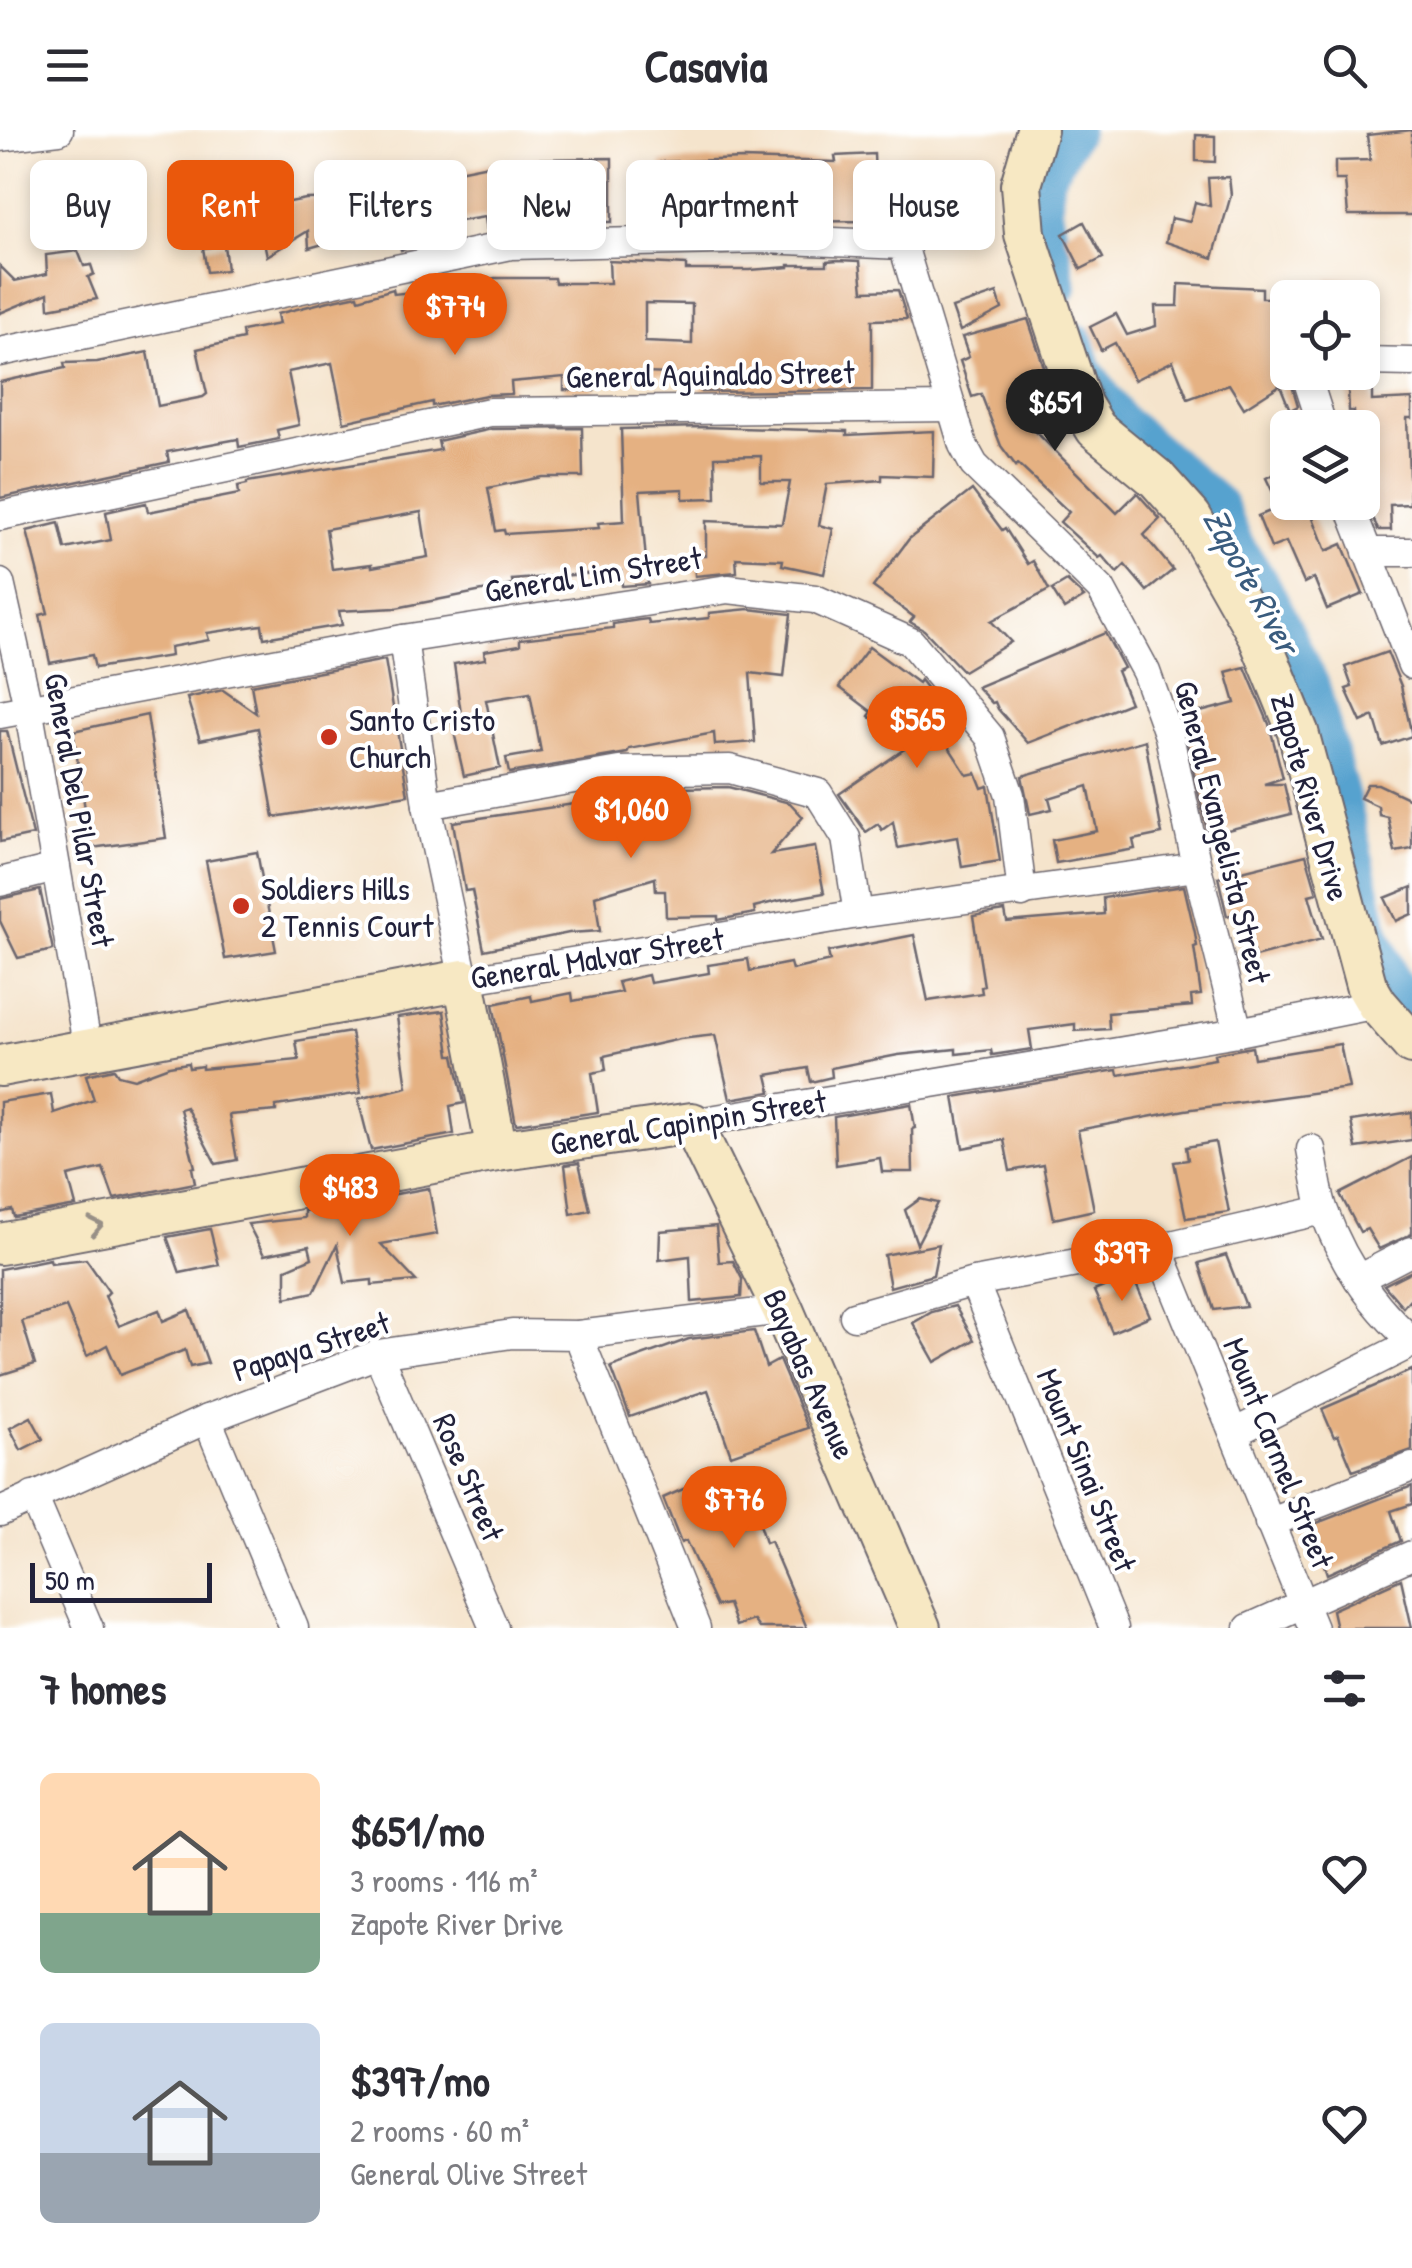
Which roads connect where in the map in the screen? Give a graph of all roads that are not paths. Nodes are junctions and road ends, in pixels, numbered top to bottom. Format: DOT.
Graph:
graph roads {
  1 [pos="59,130"];
  2 [pos="1037,130"];
  3 [pos="0,136"];
  4 [pos="0,352"];
  5 [pos="1380,361"];
  6 [pos="1412,362"];
  7 [pos="952,407"];
  8 [pos="0,516"];
  9 [pos="1355,520"];
  10 [pos="1367,552"];
  11 [pos="1412,552"];
  12 [pos="0,583"];
  13 [pos="403,639"];
  14 [pos="1412,664"];
  15 [pos="14,711"];
  16 [pos="427,805"];
  17 [pos="1197,867"];
  18 [pos="56,868"];
  19 [pos="0,882"];
  20 [pos="1022,893"];
  21 [pos="858,914"];
  22 [pos="464,980"];
  23 [pos="1377,1004"];
  24 [pos="1238,1032"];
  25 [pos="1412,1044"];
  26 [pos="88,1050"];
  27 [pos="0,1066"];
  28 [pos="692,1124"];
  29 [pos="1311,1149"];
  30 [pos="497,1151"];
  31 [pos="1324,1210"];
  32 [pos="0,1244"];
  33 [pos="1158,1248"];
  34 [pos="1412,1252"];
  35 [pos="1358,1280"];
  36 [pos="974,1282"];
  37 [pos="783,1310"];
  38 [pos="854,1316"];
  39 [pos="578,1334"];
  40 [pos="1412,1342"];
  41 [pos="378,1354"];
  42 [pos="206,1419"];
  43 [pos="1234,1432"];
  44 [pos="1412,1467"];
  45 [pos="34,1496"];
  46 [pos="0,1512"];
  47 [pos="1268,1523"];
  48 [pos="1412,1555"];
  49 [pos="1308,1615"];
  50 [pos="89,1628"];
  51 [pos="294,1628"];
  52 [pos="494,1628"];
  53 [pos="696,1628"];
  54 [pos="920,1628"];
  55 [pos="1114,1628"];
  56 [pos="1249,1628"];
  1 -- 3 [label="street"];
  2 -- 23 [label="street, Zapote River Drive"];
  4 -- 7 [label="street, General Evangelista Street"];
  5 -- 6 [label="street"];
  7 -- 8 [label="street, General Aguinaldo Street"];
  7 -- 17 [label="street, General Evangelista Street"];
  9 -- 10 [label="street"];
  10 -- 11 [label="street"];
  10 -- 14 [label="street"];
  12 -- 15 [label="street, General Del Pilar Street"];
  13 -- 15 [label="street, General Lim Street"];
  13 -- 16 [label="street"];
  13 -- 20 [label="street, General Lim Street"];
  15 -- 18 [label="street, General Del Pilar Street"];
  16 -- 21 [label="street"];
  16 -- 22 [label="street"];
  17 -- 20 [label="street, General Malvar Street"];
  17 -- 24 [label="street, General Evangelista Street"];
  18 -- 19 [label="street"];
  18 -- 26 [label="street, General Del Pilar Street"];
  20 -- 21 [label="street, General Malvar Street"];
  21 -- 22 [label="street, General Malvar Street"];
  22 -- 26 [label="street, General Malvar Street"];
  22 -- 30 [label="street"];
  23 -- 24 [label="street, General Capinpin Street"];
  23 -- 25 [label="street, Zapote River Drive"];
  24 -- 28 [label="street, General Capinpin Street"];
  26 -- 27 [label="street, General Malvar Street"];
  28 -- 30 [label="street, General Capinpin Street"];
  28 -- 37 [label="street, Bayabas Avenue"];
  29 -- 31 [label="street"];
  32 -- 30 [label="street, General Capinpin Street, one-way"];
  31 -- 33 [label="street"];
  31 -- 35 [label="street"];
  33 -- 36 [label="street"];
  33 -- 43 [label="street, Mount Carmel Street"];
  34 -- 35 [label="street"];
  35 -- 40 [label="street"];
  36 -- 38 [label="street"];
  36 -- 55 [label="street, Mount Sinai Street"];
  37 -- 39 [label="street, Papaya Street"];
  37 -- 54 [label="street, Bayabas Avenue"];
  39 -- 41 [label="street, Papaya Street"];
  39 -- 53 [label="street"];
  40 -- 43 [label="street"];
  41 -- 42 [label="street, Papaya Street"];
  41 -- 52 [label="street, Rose Street"];
  42 -- 45 [label="street, Papaya Street"];
  42 -- 51 [label="street"];
  43 -- 47 [label="street, Mount Carmel Street"];
  44 -- 47 [label="street"];
  45 -- 46 [label="street, Papaya Street"];
  45 -- 50 [label="street"];
  47 -- 49 [label="street, Mount Carmel Street"];
  48 -- 49 [label="street"];
  49 -- 56 [label="street"];
}
